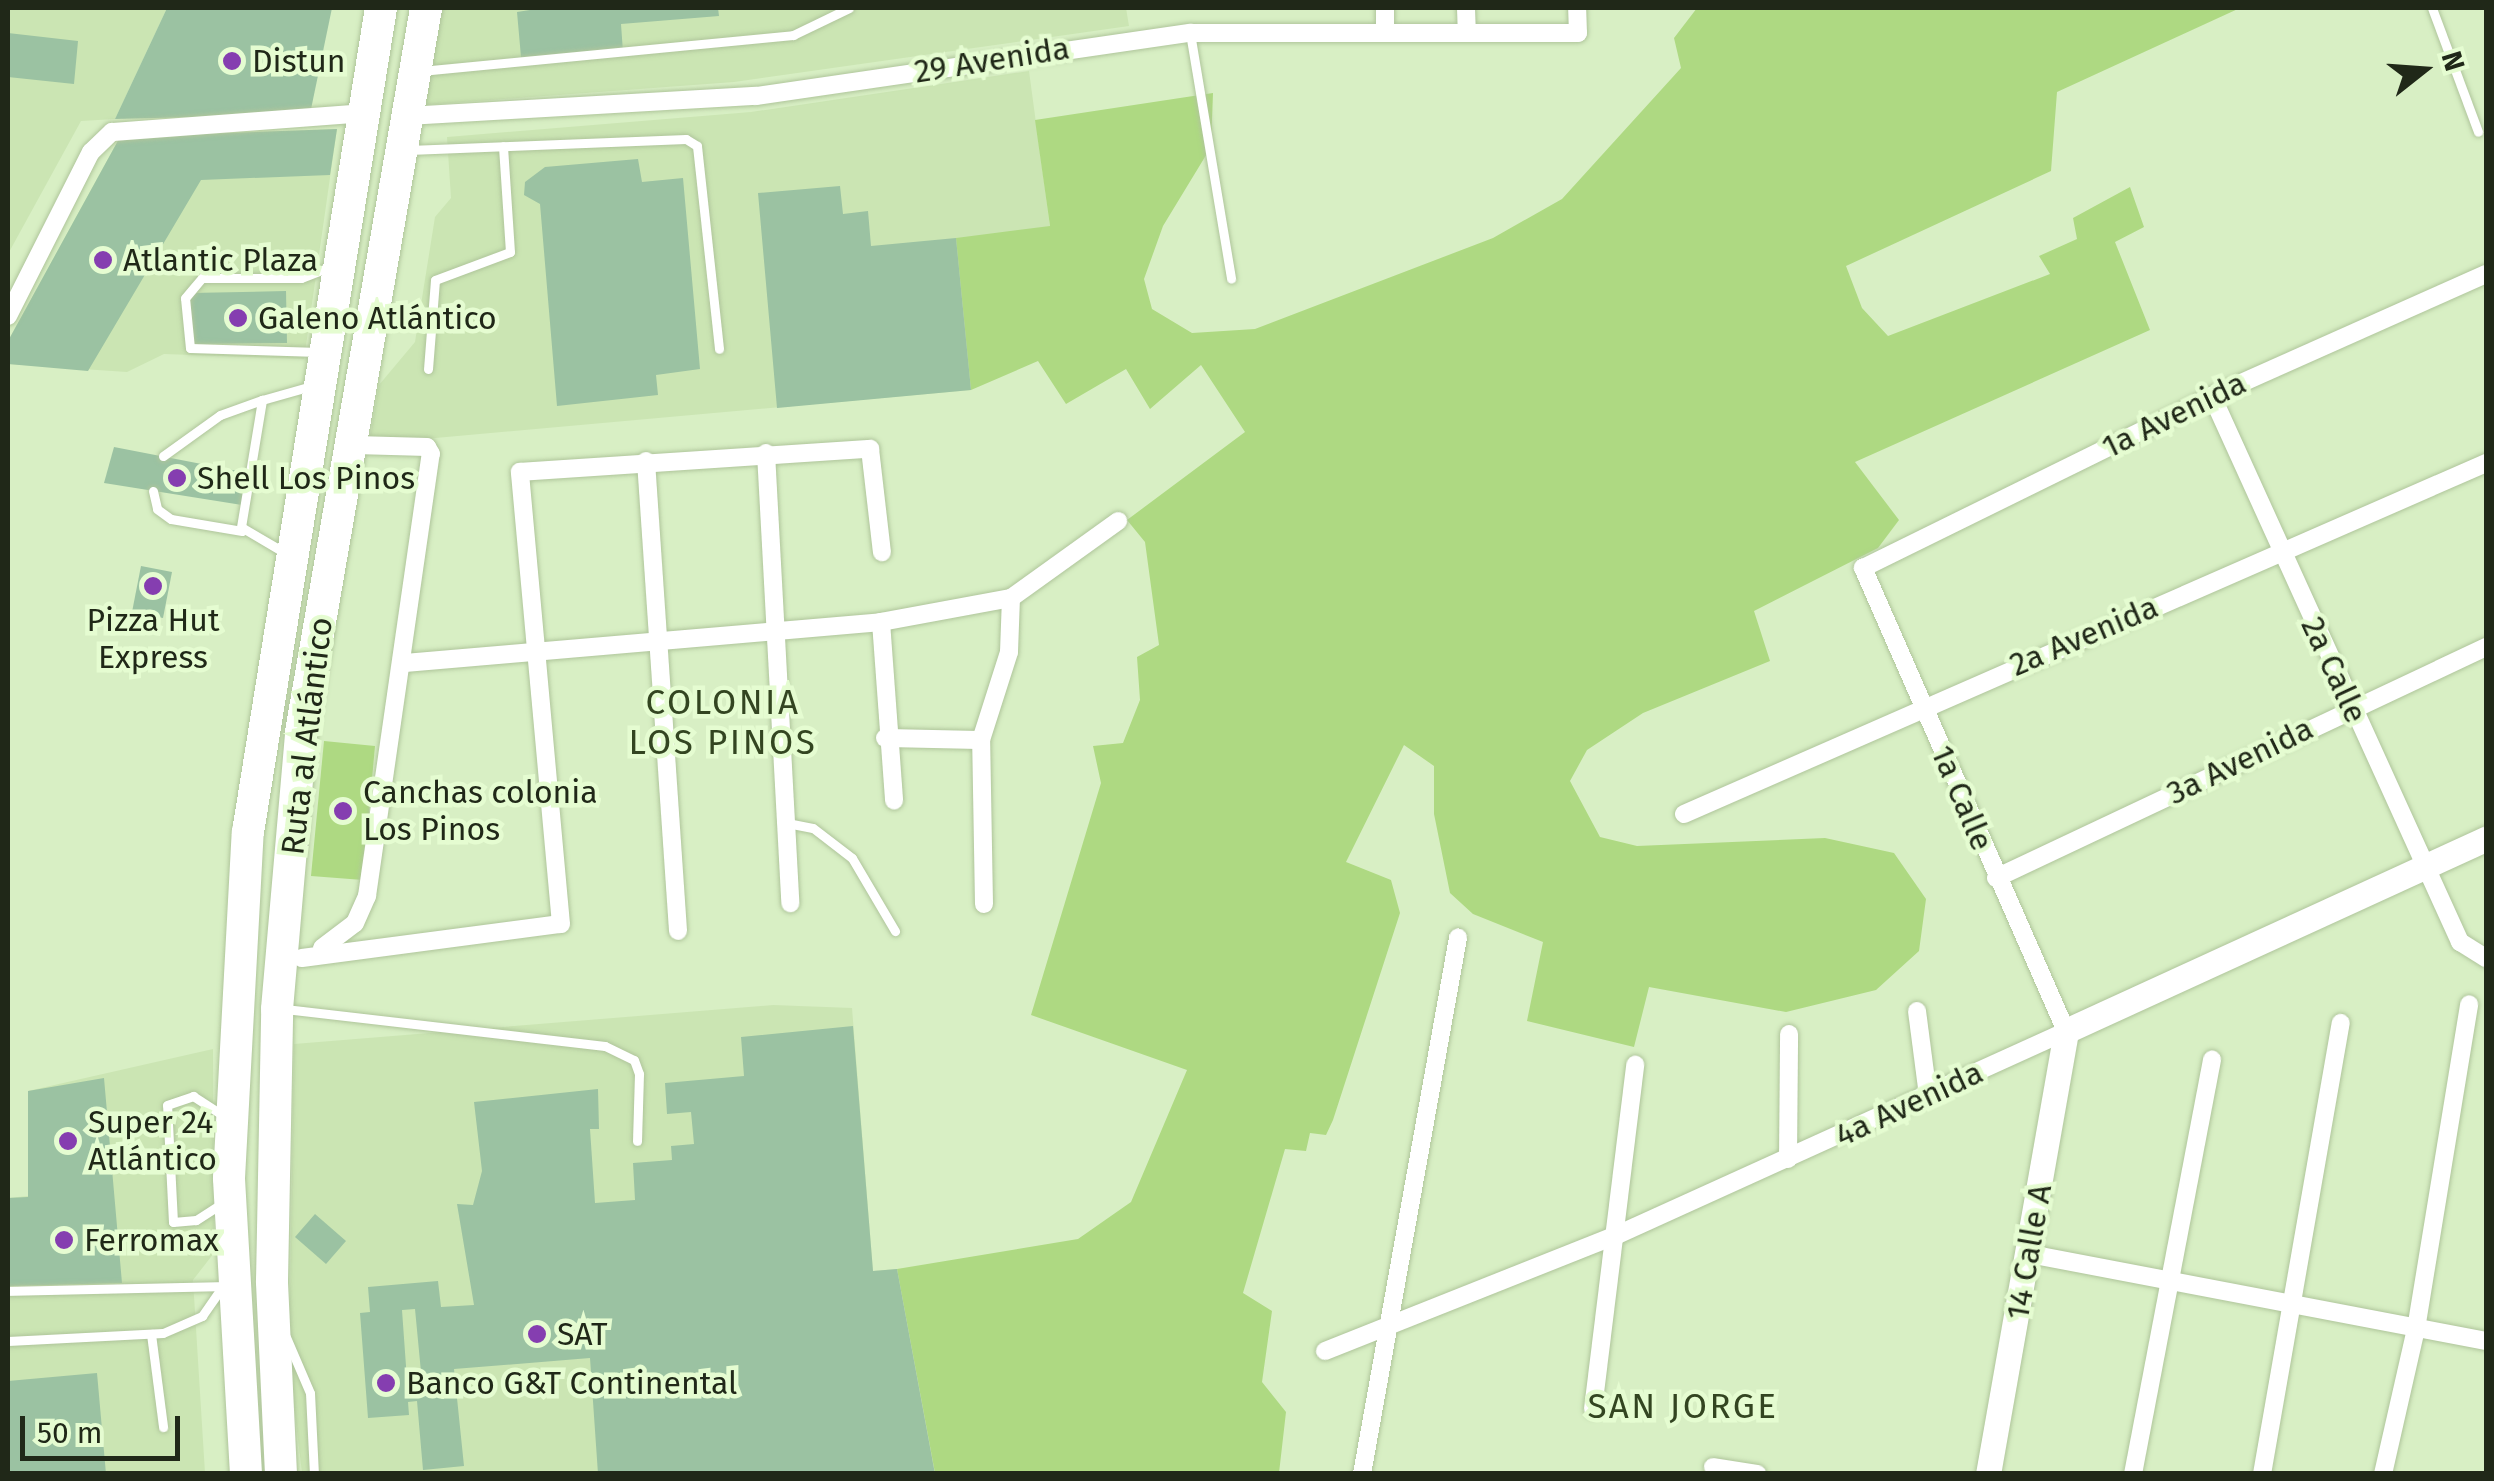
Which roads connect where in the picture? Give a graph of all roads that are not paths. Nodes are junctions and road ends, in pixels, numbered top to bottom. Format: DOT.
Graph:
graph roads {
  1 [pos="381,8"];
  2 [pos="426,8"];
  3 [pos="850,8"];
  4 [pos="1385,8"];
  5 [pos="1466,8"];
  6 [pos="1577,8"];
  7 [pos="2432,8"];
  8 [pos="1467,31"];
  9 [pos="1190,33"];
  10 [pos="1386,33"];
  11 [pos="415,71"];
  12 [pos="362,113"];
  13 [pos="407,116"];
  14 [pos="2478,132"];
  15 [pos="504,146"];
  16 [pos="402,150"];
  17 [pos="342,252"];
  18 [pos="2486,274"];
  19 [pos="1231,279"];
  20 [pos="8,316"];
  21 [pos="719,349"];
  22 [pos="428,369"];
  23 [pos="324,372"];
  24 [pos="2212,396"];
  25 [pos="262,400"];
  26 [pos="355,445"];
  27 [pos="766,453"];
  28 [pos="163,456"];
  29 [pos="646,460"];
  30 [pos="2486,463"];
  31 [pos="153,491"];
  32 [pos="1118,521"];
  33 [pos="242,531"];
  34 [pos="882,552"];
  35 [pos="2279,553"];
  36 [pos="289,556"];
  37 [pos="1866,566"];
  38 [pos="1011,598"];
  39 [pos="881,622"];
  40 [pos="773,629"];
  41 [pos="655,641"];
  42 [pos="2486,646"];
  43 [pos="539,654"];
  44 [pos="406,663"];
  45 [pos="1922,704"];
  46 [pos="2351,708"];
  47 [pos="885,738"];
  48 [pos="981,740"];
  49 [pos="894,801"];
  50 [pos="1684,814"];
  51 [pos="787,823"];
  52 [pos="2486,839"];
  53 [pos="2424,866"];
  54 [pos="1996,878"];
  55 [pos="790,902"];
  56 [pos="984,904"];
  57 [pos="678,931"];
  58 [pos="895,931"];
  59 [pos="1458,938"];
  60 [pos="2486,958"];
  61 [pos="2470,1004"];
  62 [pos="277,1009"];
  63 [pos="1917,1011"];
  64 [pos="2341,1023"];
  65 [pos="2066,1031"];
  66 [pos="1789,1034"];
  67 [pos="2212,1058"];
  68 [pos="1635,1064"];
  69 [pos="1928,1096"];
  70 [pos="230,1125"];
  71 [pos="637,1140"];
  72 [pos="1788,1159"];
  73 [pos="229,1178"];
  74 [pos="1617,1235"];
  75 [pos="2030,1254"];
  76 [pos="2173,1284"];
  77 [pos="228,1286"];
  78 [pos="8,1292"];
  79 [pos="2296,1308"];
  80 [pos="272,1321"];
  81 [pos="1393,1322"];
  82 [pos="2416,1328"];
  83 [pos="151,1334"];
  84 [pos="2486,1340"];
  85 [pos="8,1341"];
  86 [pos="1325,1351"];
  87 [pos="1593,1409"];
  88 [pos="163,1427"];
  89 [pos="1713,1466"];
  90 [pos="1990,1472"];
  91 [pos="226,1474"];
  92 [pos="246,1474"];
  93 [pos="281,1474"];
  94 [pos="314,1474"];
  95 [pos="1362,1474"];
  96 [pos="1757,1474"];
  97 [pos="2133,1474"];
  98 [pos="2262,1474"];
  99 [pos="2383,1474"];
  1 -- 12 [label="highway, Ruta al Atlántico"];
  2 -- 11 [label="highway, Ruta al Atlántico"];
  3 -- 11 [label="lane"];
  4 -- 10 [label="street"];
  5 -- 8 [label="street"];
  6 -- 8 [label="street, 29 Avenida"];
  7 -- 14 [label="lane"];
  8 -- 10 [label="street, 29 Avenida"];
  9 -- 10 [label="street, 29 Avenida"];
  9 -- 13 [label="street, 29 Avenida"];
  9 -- 19 [label="lane"];
  11 -- 13 [label="highway, Ruta al Atlántico"];
  12 -- 17 [label="highway, Ruta al Atlántico"];
  12 -- 20 [label="street"];
  13 -- 16 [label="highway, Ruta al Atlántico"];
  15 -- 16 [label="lane"];
  15 -- 21 [label="lane"];
  15 -- 22 [label="lane"];
  16 -- 26 [label="highway, Ruta al Atlántico"];
  17 -- 23 [label="highway, Ruta al Atlántico"];
  17 -- 23 [label="lane"];
  18 -- 24 [label="street, 1a Avenida"];
  23 -- 25 [label="lane"];
  23 -- 36 [label="highway, Ruta al Atlántico"];
  24 -- 35 [label="street, 2a Calle"];
  24 -- 37 [label="street, 1a Avenida"];
  25 -- 28 [label="lane"];
  25 -- 33 [label="lane"];
  26 -- 44 [label="street"];
  26 -- 62 [label="highway, Ruta al Atlántico"];
  27 -- 29 [label="street"];
  27 -- 34 [label="street"];
  27 -- 40 [label="street"];
  29 -- 41 [label="street"];
  29 -- 43 [label="street"];
  30 -- 35 [label="street, 2a Avenida"];
  31 -- 33 [label="lane"];
  32 -- 38 [label="street"];
  33 -- 36 [label="lane"];
  35 -- 45 [label="street, 2a Avenida"];
  35 -- 46 [label="street, 2a Calle"];
  36 -- 70 [label="highway, Ruta al Atlántico"];
  37 -- 45 [label="street, 1a Calle"];
  38 -- 39 [label="street"];
  38 -- 48 [label="street"];
  39 -- 40 [label="street"];
  39 -- 47 [label="street"];
  40 -- 41 [label="street"];
  40 -- 51 [label="street"];
  41 -- 43 [label="street"];
  41 -- 57 [label="street"];
  42 -- 46 [label="street, 3a Avenida"];
  43 -- 44 [label="street"];
  43 -- 44 [label="street"];
  45 -- 50 [label="street, 2a Avenida"];
  45 -- 54 [label="street, 1a Calle"];
  46 -- 53 [label="street, 2a Calle"];
  46 -- 54 [label="street, 3a Avenida"];
  47 -- 48 [label="street"];
  47 -- 49 [label="street"];
  48 -- 56 [label="street"];
  51 -- 55 [label="street"];
  51 -- 58 [label="lane"];
  52 -- 53 [label="street, 4a Avenida"];
  53 -- 60 [label="street, 2a Calle"];
  53 -- 65 [label="street, 4a Avenida"];
  54 -- 65 [label="street, 1a Calle"];
  59 -- 81 [label="street"];
  61 -- 82 [label="street"];
  62 -- 71 [label="lane"];
  62 -- 80 [label="highway, Ruta al Atlántico"];
  63 -- 69 [label="street"];
  64 -- 79 [label="street"];
  65 -- 69 [label="street, 4a Avenida"];
  65 -- 75 [label="street, 14 Calle A"];
  66 -- 72 [label="street"];
  67 -- 76 [label="street"];
  68 -- 74 [label="street"];
  69 -- 72 [label="street, 4a Avenida"];
  70 -- 73 [label="highway, Ruta al Atlántico"];
  70 -- 73 [label="lane"];
  72 -- 74 [label="street, 4a Avenida"];
  73 -- 77 [label="highway, Ruta al Atlántico"];
  74 -- 81 [label="street, 4a Avenida"];
  74 -- 87 [label="street"];
  75 -- 76 [label="street"];
  75 -- 90 [label="street, 14 Calle A"];
  76 -- 79 [label="street"];
  76 -- 97 [label="street"];
  77 -- 78 [label="lane"];
  77 -- 83 [label="lane"];
  77 -- 91 [label="highway"];
  77 -- 92 [label="highway, Ruta al Atlántico"];
  79 -- 82 [label="street"];
  79 -- 98 [label="street"];
  80 -- 93 [label="highway, Ruta al Atlántico"];
  80 -- 94 [label="lane"];
  81 -- 86 [label="street, 4a Avenida"];
  81 -- 95 [label="street"];
  82 -- 84 [label="street"];
  82 -- 99 [label="street"];
  83 -- 85 [label="lane"];
  83 -- 88 [label="lane"];
  89 -- 96 [label="street"];
}
